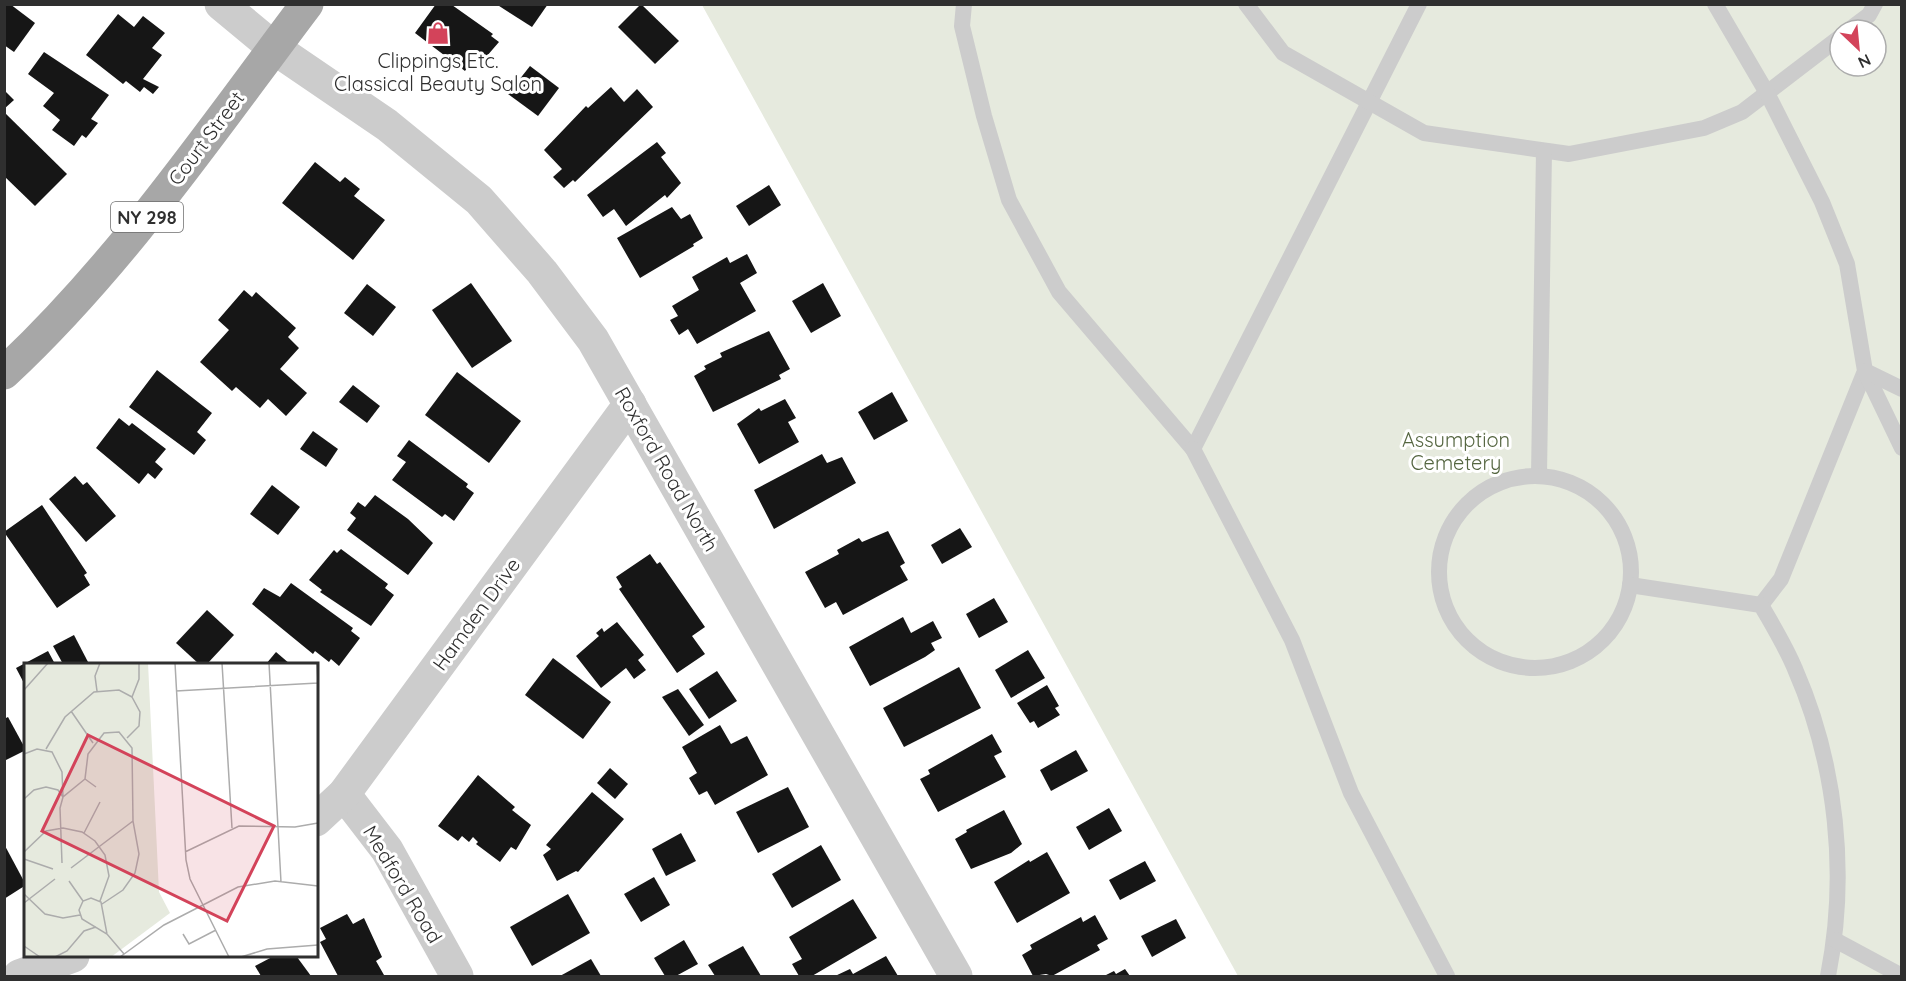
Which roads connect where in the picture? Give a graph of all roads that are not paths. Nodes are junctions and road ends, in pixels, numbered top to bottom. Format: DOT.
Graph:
graph roads {
  1 [pos="221,4"];
  2 [pos="307,4"];
  3 [pos="964,4"];
  4 [pos="1246,4"];
  5 [pos="1419,4"];
  6 [pos="1715,4"];
  7 [pos="1875,4"];
  8 [pos="1865,18"];
  9 [pos="1828,46"];
  10 [pos="274,48"];
  11 [pos="1767,93"];
  12 [pos="1370,102"];
  13 [pos="1544,151"];
  14 [pos="1865,371"];
  15 [pos="4,373"];
  16 [pos="1902,388"];
  17 [pos="630,404"];
  18 [pos="1193,448"];
  19 [pos="1902,448"];
  20 [pos="1539,475"];
  21 [pos="1630,585"];
  22 [pos="1761,604"];
  23 [pos="344,794"];
  24 [pos="318,818"];
  25 [pos="1835,940"];
  26 [pos="70,957"];
  27 [pos="19,976"];
  28 [pos="458,976"];
  29 [pos="956,976"];
  30 [pos="1447,976"];
  31 [pos="1828,976"];
  32 [pos="1902,976"];
  1 -- 10 [label="street, Roxford Road North"];
  2 -- 10 [label="main road, Court Street / NY 298"];
  3 -- 18 [label="lane"];
  4 -- 12 [label="lane"];
  5 -- 12 [label="lane"];
  6 -- 11 [label="lane"];
  7 -- 8 [label="lane"];
  9 -- 11 [label="lane"];
  10 -- 15 [label="main road, Court Street / NY 298"];
  10 -- 17 [label="street, Roxford Road North"];
  11 -- 13 [label="lane"];
  11 -- 14 [label="lane"];
  12 -- 13 [label="lane"];
  12 -- 18 [label="lane"];
  13 -- 20 [label="lane"];
  14 -- 16 [label="lane"];
  14 -- 19 [label="lane"];
  14 -- 22 [label="lane"];
  17 -- 23 [label="street, Hamden Drive"];
  17 -- 29 [label="street, Roxford Road North"];
  18 -- 30 [label="lane"];
  20 -- 21 [label="lane"];
  20 -- 21 [label="lane"];
  21 -- 22 [label="lane"];
  22 -- 25 [label="lane"];
  23 -- 24 [label="street, Hamden Drive"];
  23 -- 28 [label="street, Medford Road"];
  25 -- 31 [label="lane"];
  25 -- 32 [label="lane"];
  26 -- 27 [label="street"];
}
